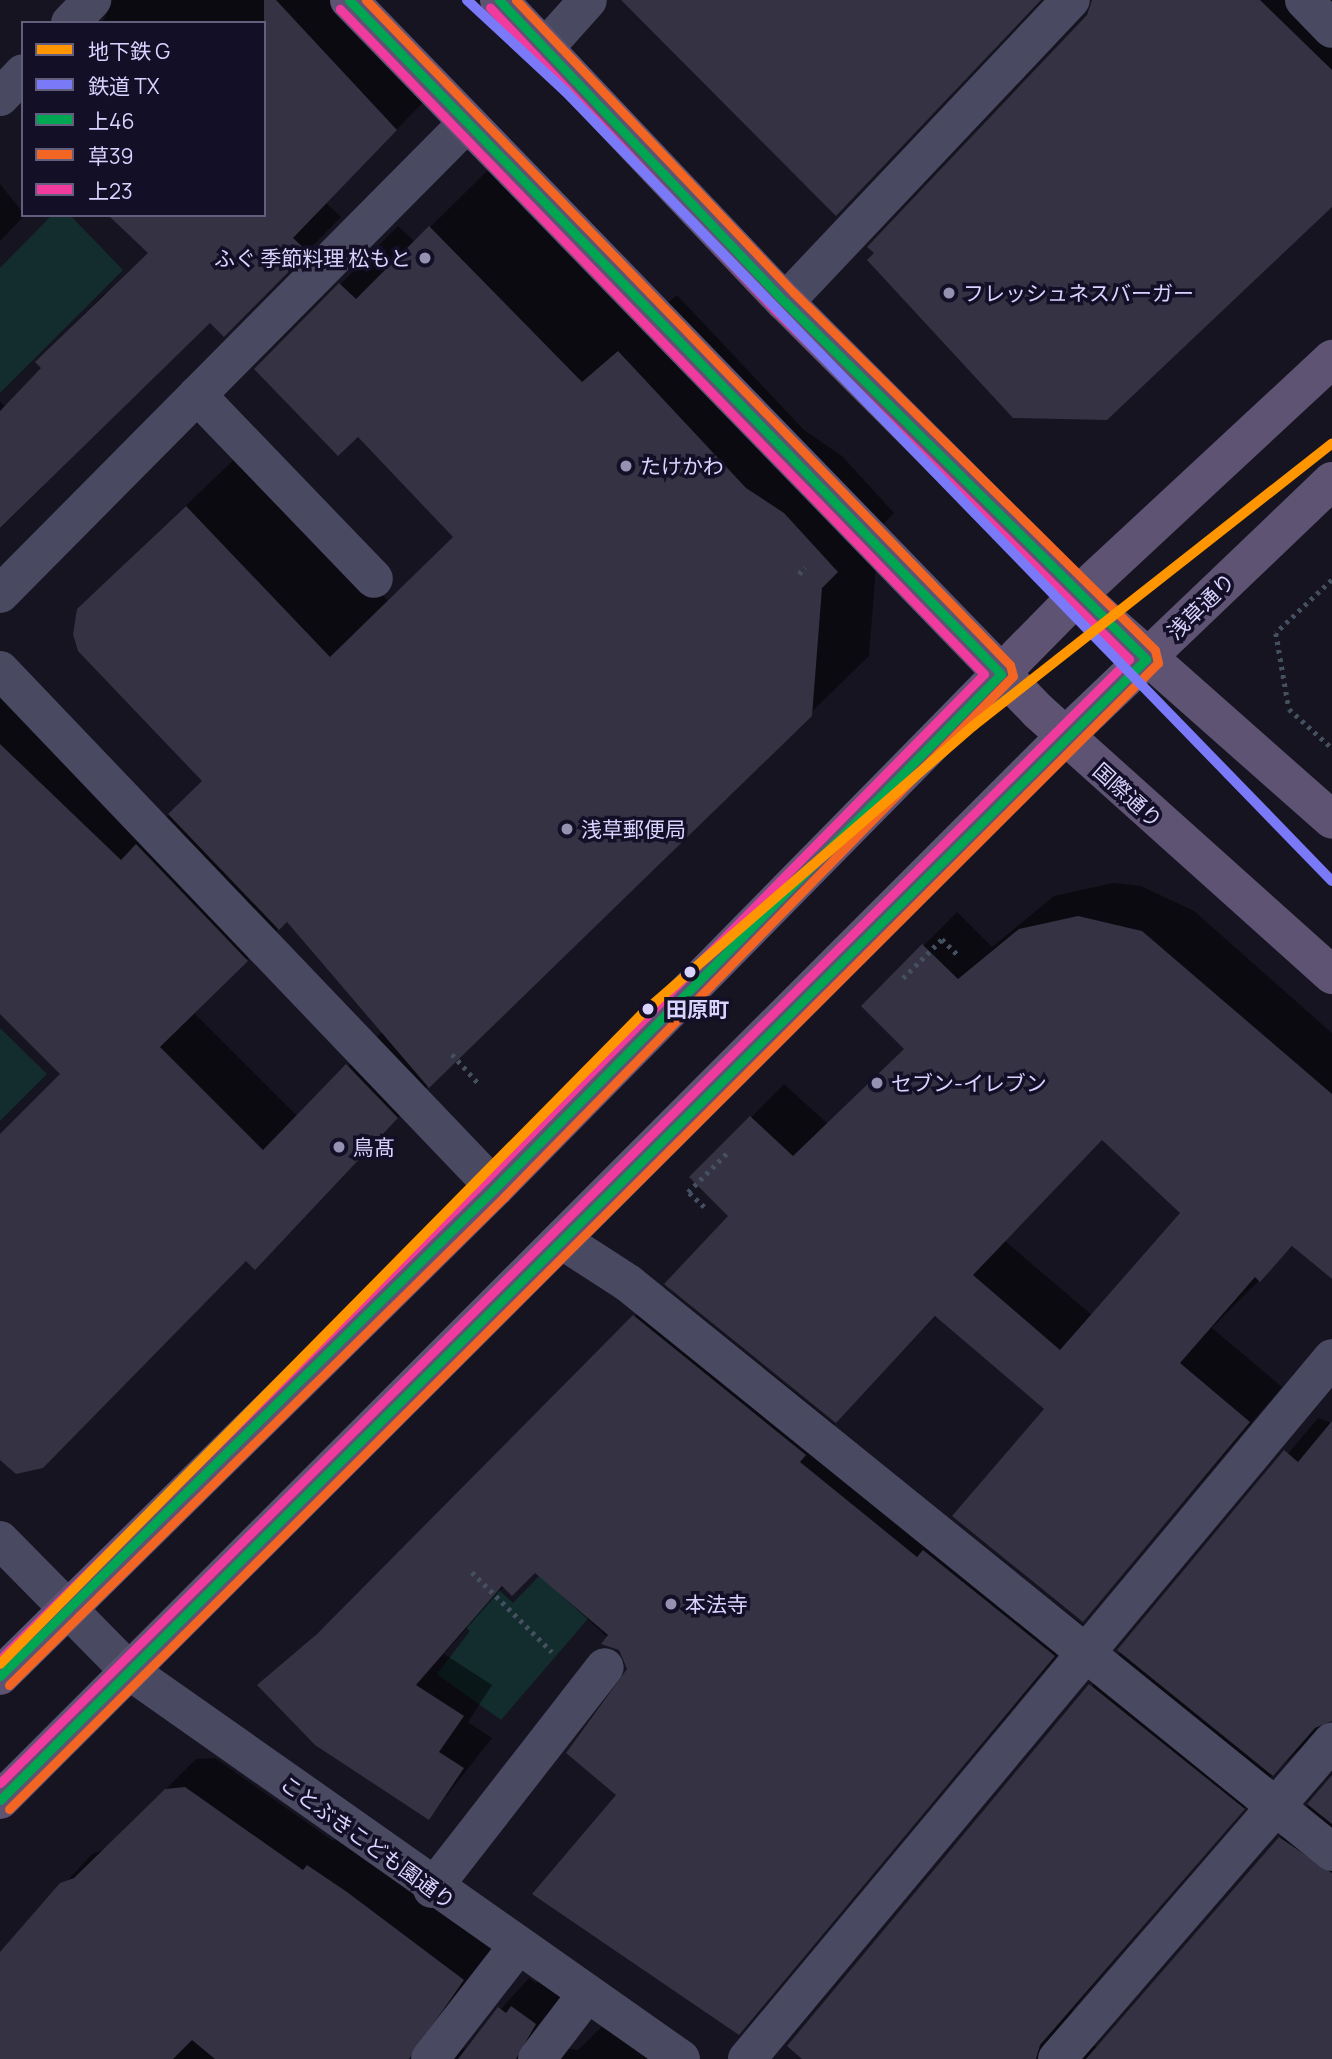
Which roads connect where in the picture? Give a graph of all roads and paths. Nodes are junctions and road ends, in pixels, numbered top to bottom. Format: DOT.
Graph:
graph roads {
  1 [pos="92,0"];
  2 [pos="349,0"];
  3 [pos="499,0"];
  4 [pos="588,0"];
  5 [pos="1072,0"];
  6 [pos="1304,0"];
  7 [pos="72,21"];
  8 [pos="1332,29"];
  9 [pos="545,48"];
  10 [pos="21,75"];
  11 [pos="0,97"];
  12 [pos="464,125"];
  13 [pos="785,302"];
  14 [pos="1332,359"];
  15 [pos="197,395"];
  16 [pos="1332,481"];
  17 [pos="805,567"];
  18 [pos="799,574"];
  19 [pos="374,579"];
  20 [pos="1332,580"];
  21 [pos="0,594"];
  22 [pos="1078,595"];
  23 [pos="1146,659"];
  24 [pos="0,670"];
  25 [pos="1001,674"];
  26 [pos="1065,736"];
  27 [pos="1332,748"];
  28 [pos="1332,820"];
  29 [pos="957,954"];
  30 [pos="1332,975"];
  31 [pos="902,978"];
  32 [pos="452,1054"];
  33 [pos="478,1083"];
  34 [pos="728,1152"];
  35 [pos="495,1188"];
  36 [pos="704,1207"];
  37 [pos="563,1241"];
  38 [pos="1332,1358"];
  39 [pos="0,1540"];
  40 [pos="472,1572"];
  41 [pos="70,1608"];
  42 [pos="1084,1657"];
  43 [pos="128,1670"];
  44 [pos="0,1676"];
  45 [pos="597,1677"];
  46 [pos="1332,1742"];
  47 [pos="0,1800"];
  48 [pos="1278,1808"];
  49 [pos="1332,1852"];
  50 [pos="432,1889"];
  51 [pos="516,1948"];
  52 [pos="586,1995"];
  53 [pos="430,2059"];
  54 [pos="537,2059"];
  55 [pos="681,2059"];
  56 [pos="747,2059"];
  57 [pos="1057,2059"];
  1 -- 7 [label="street"];
  2 -- 12 [label="main road, 国際通り"];
  3 -- 9 [label="main road"];
  4 -- 9 [label="street"];
  5 -- 13 [label="street"];
  6 -- 8 [label="street"];
  9 -- 13 [label="main road"];
  10 -- 11 [label="street"];
  12 -- 15 [label="street"];
  12 -- 25 [label="main road, 国際通り"];
  13 -- 22 [label="main road"];
  14 -- 22 [label="main road"];
  15 -- 19 [label="street"];
  15 -- 21 [label="street"];
  16 -- 23 [label="main road, 浅草通り"];
  17 -- 18 [label="path"];
  20 -- 27 [label="path"];
  22 -- 23 [label="main road"];
  22 -- 25 [label="main road"];
  23 -- 26 [label="main road, 浅草通り"];
  23 -- 28 [label="main road"];
  24 -- 35 [label="street"];
  25 -- 26 [label="main road, 国際通り"];
  25 -- 35 [label="main road"];
  26 -- 30 [label="main road, 国際通り"];
  26 -- 37 [label="main road, 浅草通り"];
  29 -- 31 [label="path"];
  32 -- 33 [label="path"];
  34 -- 36 [label="path"];
  35 -- 41 [label="main road"];
  37 -- 42 [label="street"];
  37 -- 43 [label="main road, 浅草通り"];
  38 -- 42 [label="street"];
  39 -- 41 [label="street, ことぶきこども園通り"];
  40 -- 45 [label="path"];
  41 -- 43 [label="street, ことぶきこども園通り"];
  41 -- 44 [label="main road"];
  42 -- 48 [label="street"];
  42 -- 56 [label="street"];
  43 -- 47 [label="main road, 浅草通り"];
  43 -- 50 [label="street, ことぶきこども園通り"];
  45 -- 50 [label="street"];
  46 -- 48 [label="street"];
  48 -- 49 [label="street"];
  48 -- 57 [label="street"];
  50 -- 51 [label="street, ことぶきこども園通り"];
  51 -- 52 [label="street, ことぶきこども園通り"];
  51 -- 53 [label="street"];
  52 -- 54 [label="street"];
  52 -- 55 [label="street, ことぶきこども園通り"];
}
